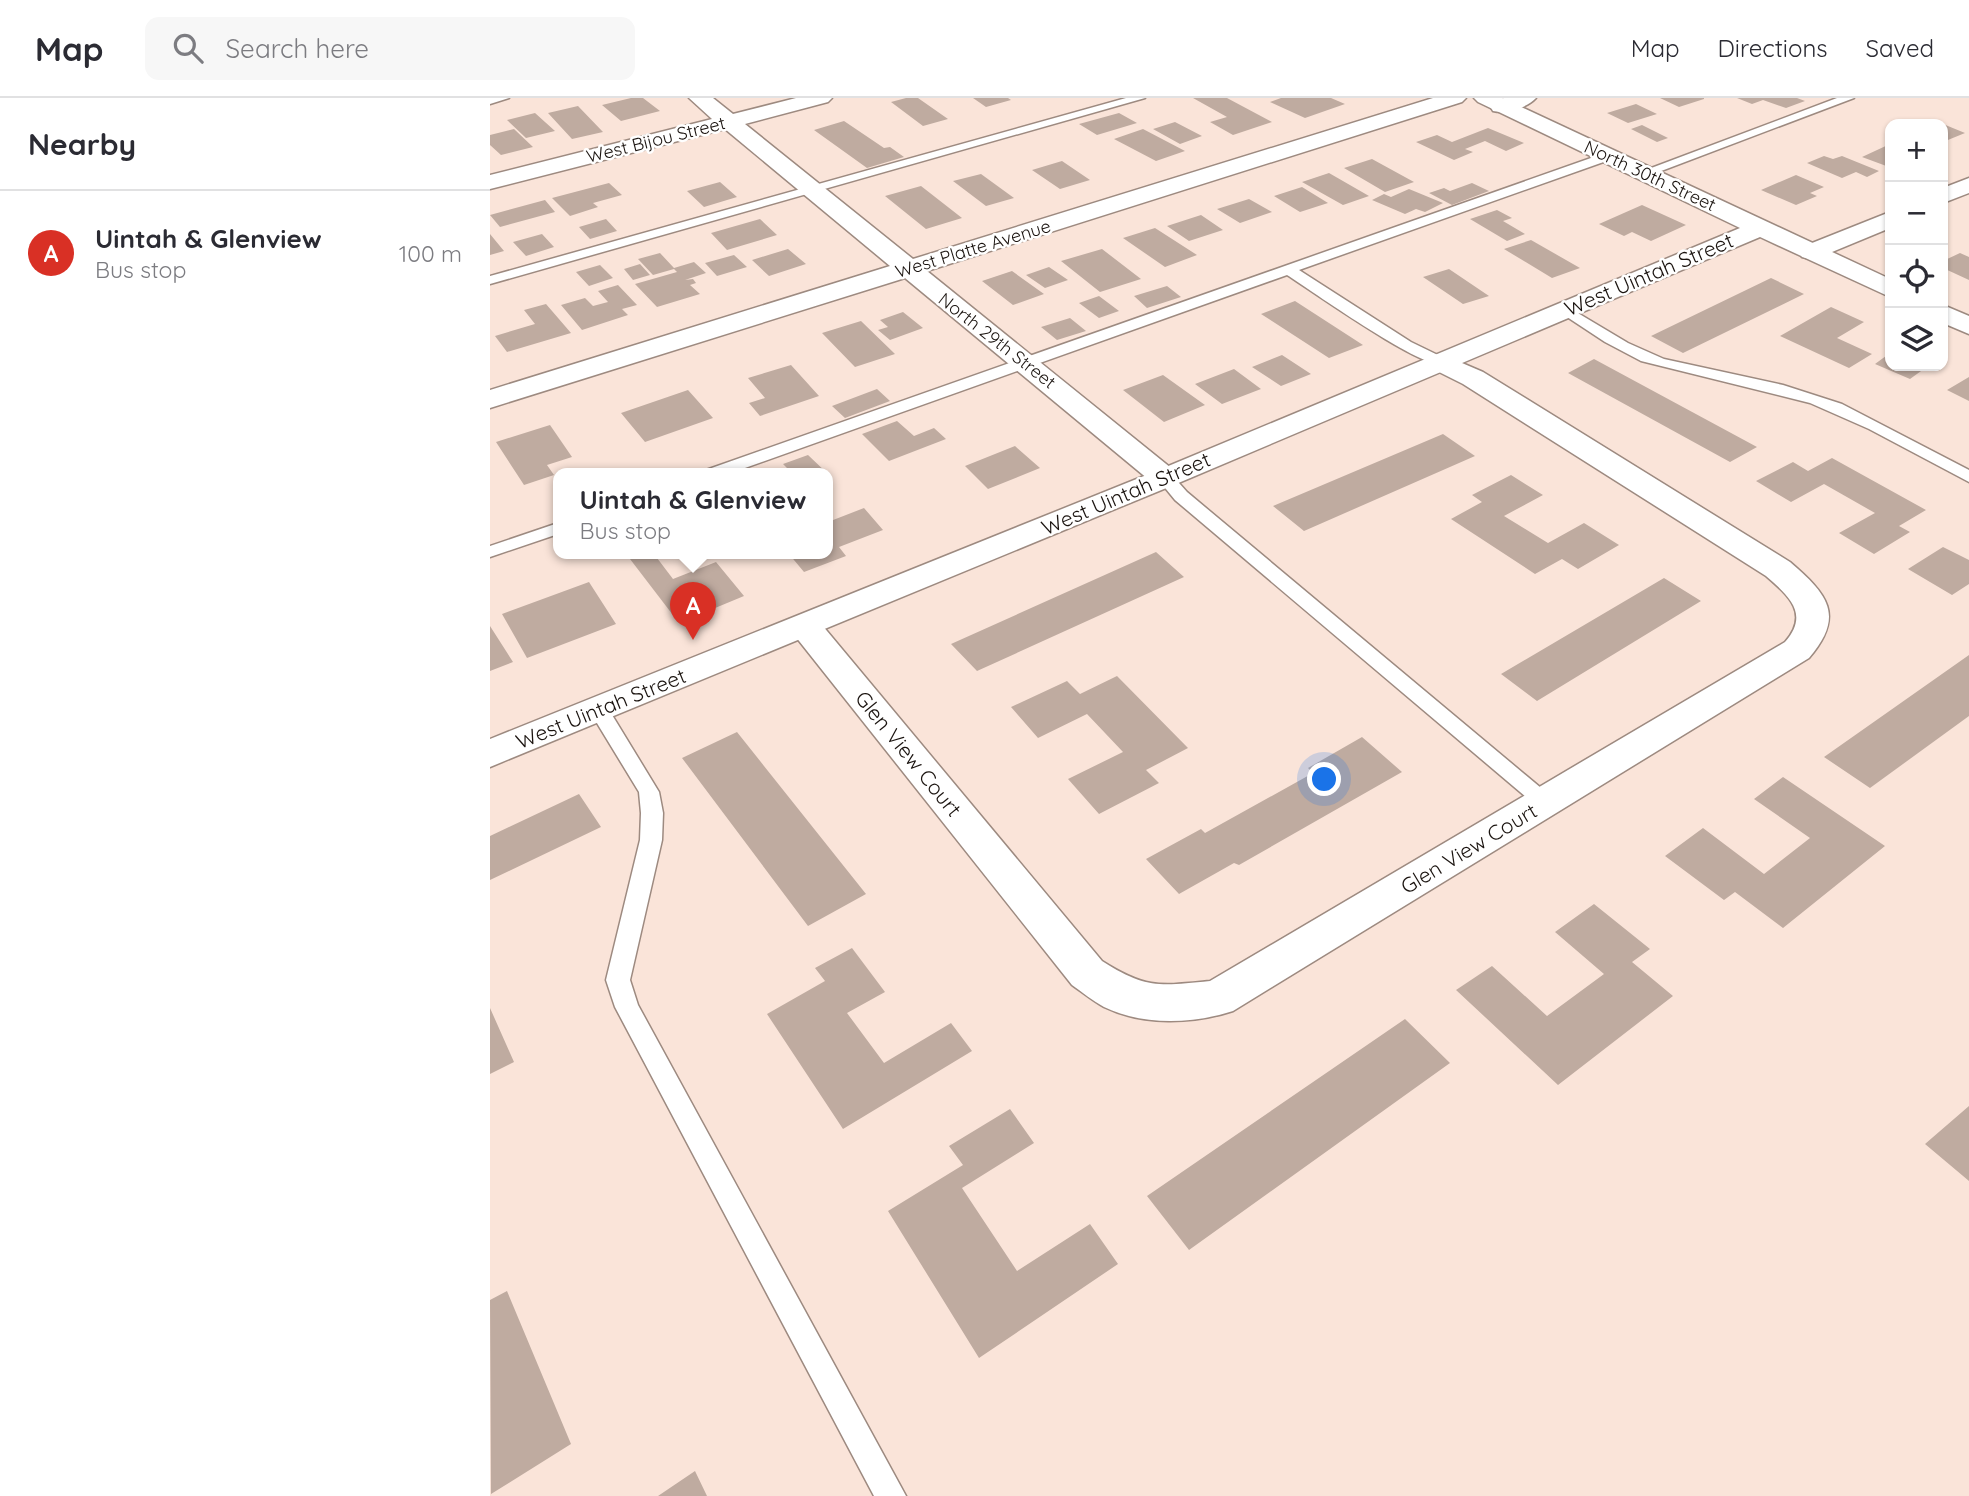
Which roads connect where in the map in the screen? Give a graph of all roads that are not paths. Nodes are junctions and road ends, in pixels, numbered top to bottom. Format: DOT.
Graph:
graph roads {
  1 [pos="503,98"];
  2 [pos="700,98"];
  3 [pos="821,98"];
  4 [pos="1139,98"];
  5 [pos="1455,98"];
  6 [pos="1525,98"];
  7 [pos="1848,98"];
  8 [pos="490,101"];
  9 [pos="1493,102"];
  10 [pos="728,121"];
  11 [pos="1608,156"];
  12 [pos="1644,173"];
  13 [pos="490,182"];
  14 [pos="1969,185"];
  15 [pos="811,191"];
  16 [pos="1948,194"];
  17 [pos="1885,221"];
  18 [pos="1760,228"];
  19 [pos="1811,252"];
  20 [pos="906,269"];
  21 [pos="1287,269"];
  22 [pos="490,281"];
  23 [pos="1885,287"];
  24 [pos="1566,310"];
  25 [pos="1948,316"];
  26 [pos="1969,326"];
  27 [pos="1441,362"];
  28 [pos="1026,363"];
  29 [pos="490,399"];
  30 [pos="729,468"];
  31 [pos="1969,477"];
  32 [pos="1165,478"];
  33 [pos="553,530"];
  34 [pos="490,552"];
  35 [pos="804,627"];
  36 [pos="599,710"];
  37 [pos="490,754"];
  38 [pos="1546,803"];
  39 [pos="891,1496"];
  1 -- 8 [label="lane"];
  2 -- 10 [label="street, North 29th Street"];
  3 -- 10 [label="street, West Bijou Street"];
  4 -- 15 [label="lane"];
  5 -- 20 [label="street, West Platte Avenue"];
  6 -- 9 [label="street"];
  7 -- 12 [label="lane"];
  9 -- 11 [label="street, North 30th Street"];
  10 -- 13 [label="street, West Bijou Street"];
  10 -- 15 [label="street, North 29th Street"];
  11 -- 12 [label="street, North 30th Street"];
  11 -- 21 [label="lane"];
  12 -- 18 [label="street, North 30th Street"];
  14 -- 16 [label="street"];
  15 -- 20 [label="street, North 29th Street"];
  15 -- 22 [label="lane"];
  17 -- 19 [label="street"];
  18 -- 19 [label="street, North 30th Street"];
  18 -- 24 [label="street, West Uintah Street"];
  19 -- 23 [label="street, North 30th Street"];
  20 -- 28 [label="street, North 29th Street"];
  20 -- 29 [label="street, West Platte Avenue"];
  21 -- 27 [label="lane"];
  21 -- 28 [label="lane"];
  24 -- 27 [label="street, West Uintah Street"];
  24 -- 31 [label="lane"];
  25 -- 26 [label="street"];
  27 -- 32 [label="street, West Uintah Street"];
  27 -- 38 [label="street, Glen View Court"];
  28 -- 30 [label="lane"];
  28 -- 32 [label="street, North 29th Street"];
  32 -- 35 [label="street, West Uintah Street"];
  32 -- 38 [label="lane"];
  33 -- 34 [label="lane"];
  35 -- 36 [label="street, West Uintah Street"];
  35 -- 38 [label="street, Glen View Court"];
  36 -- 37 [label="street, West Uintah Street"];
  36 -- 39 [label="lane"];
}
